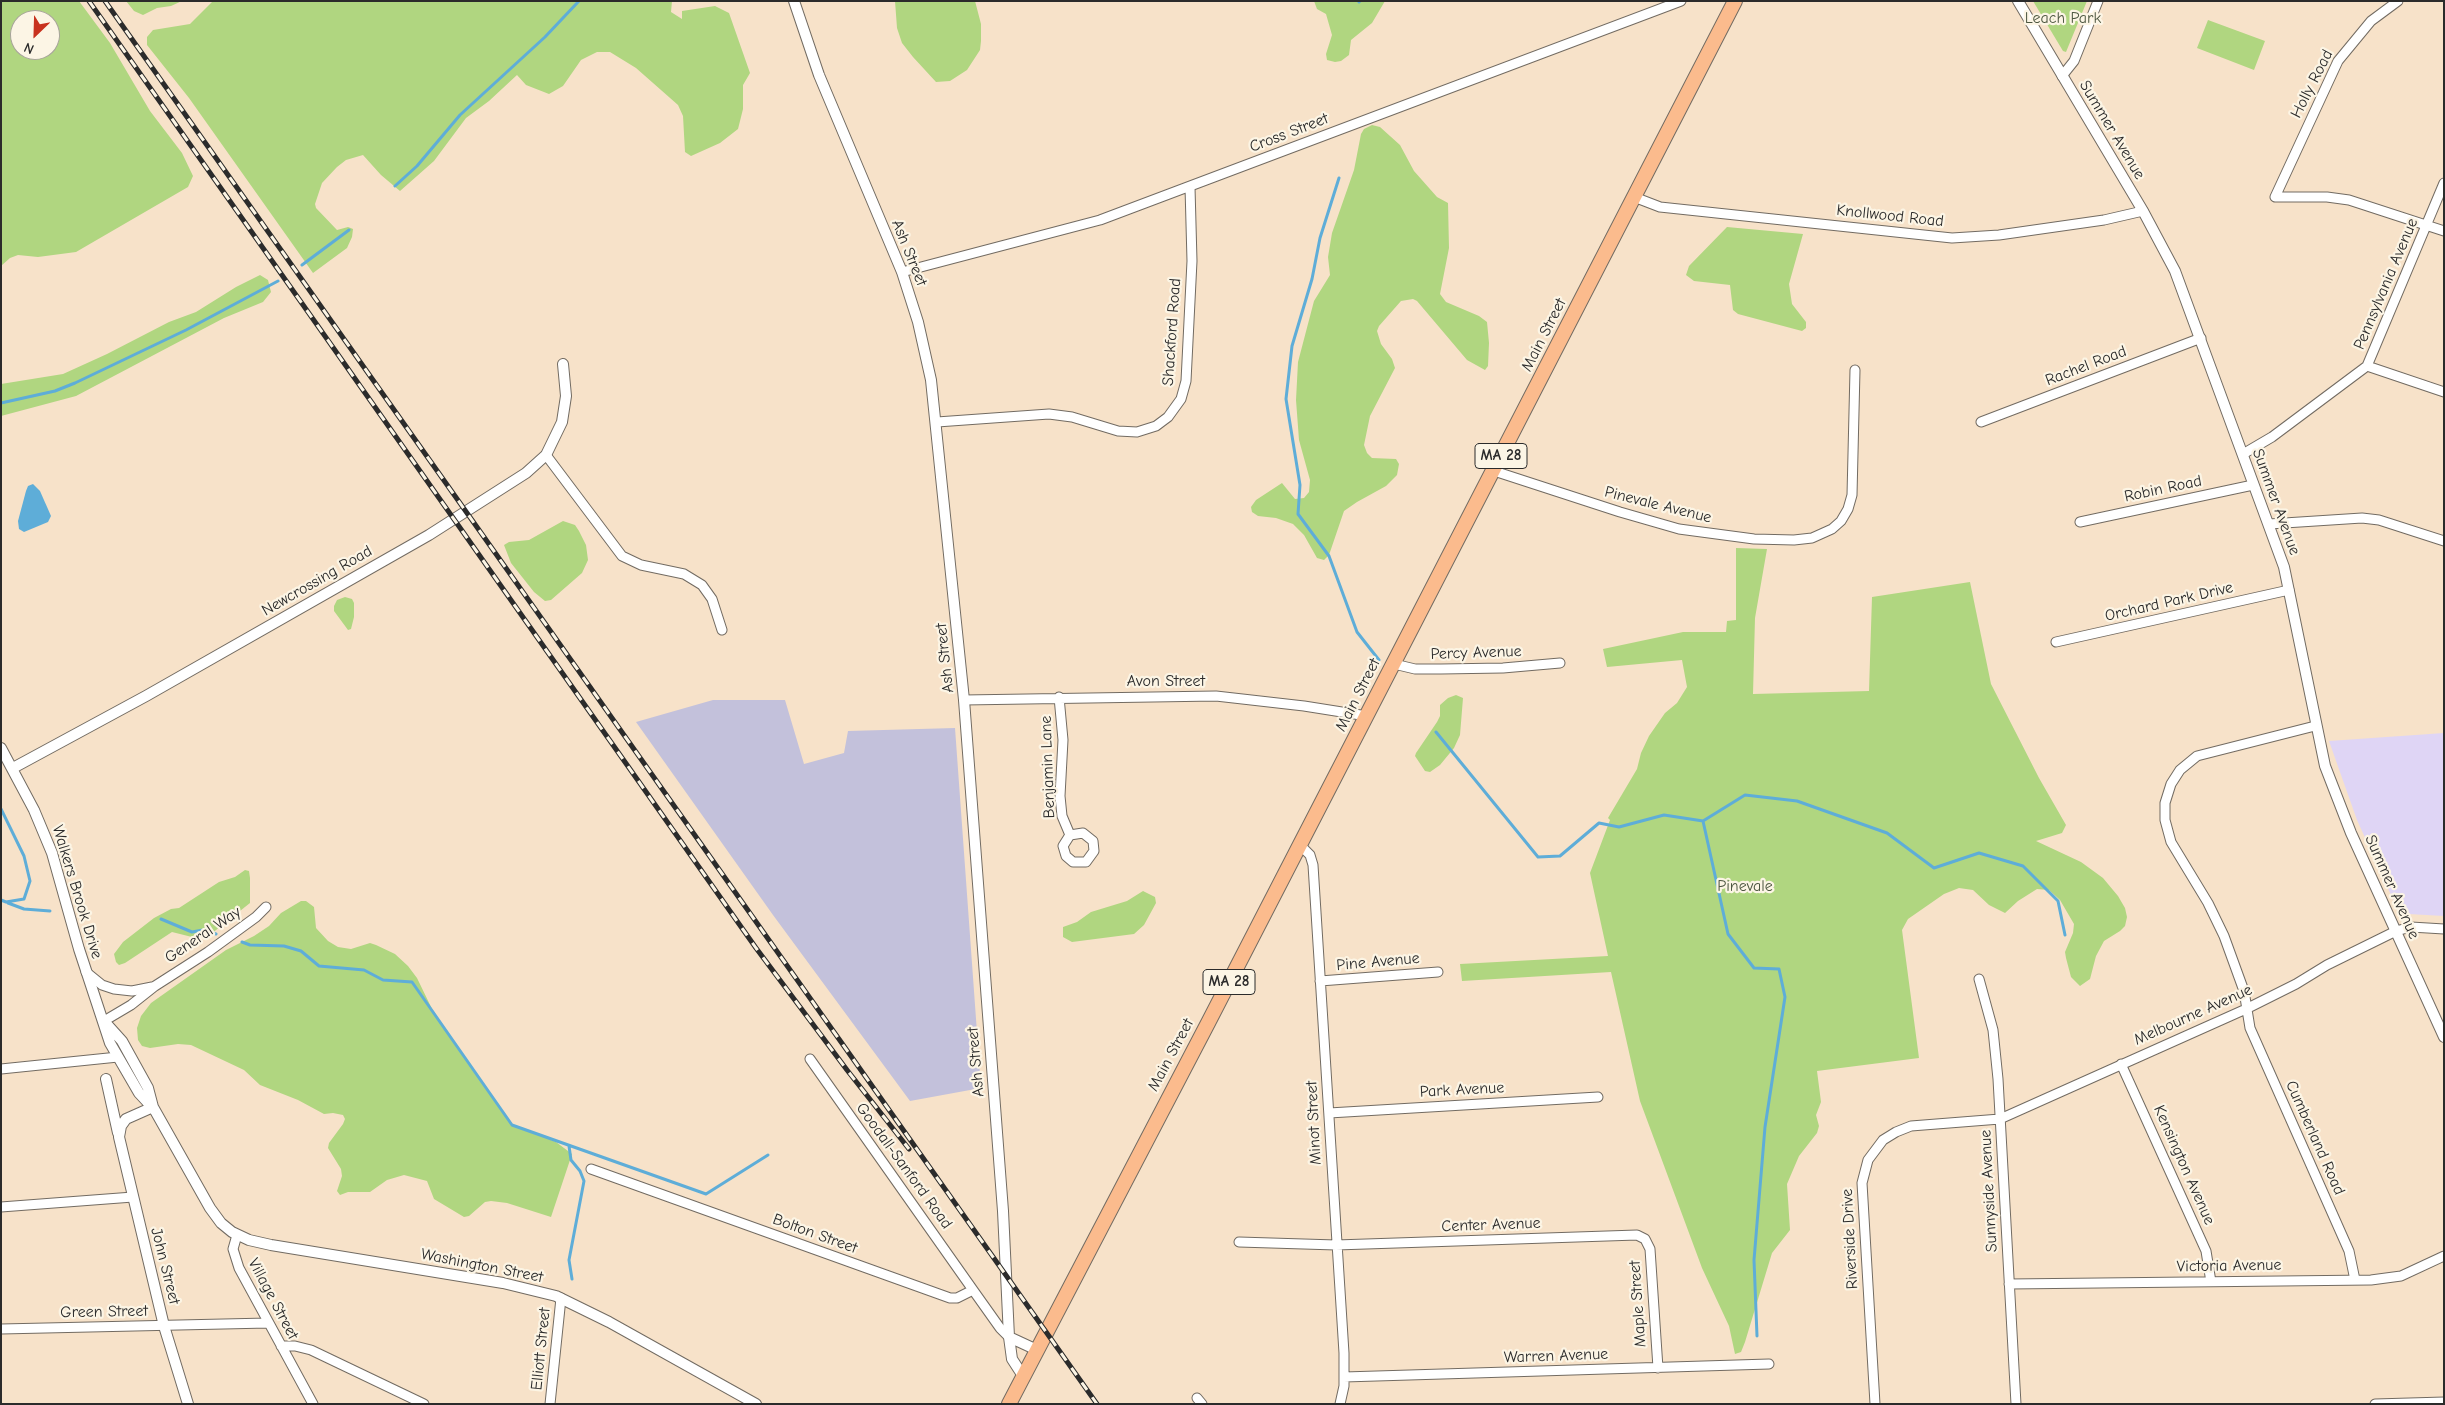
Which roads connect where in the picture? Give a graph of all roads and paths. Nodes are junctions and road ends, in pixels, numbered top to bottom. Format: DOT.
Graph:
graph roads {
  1 [pos="794,1"];
  2 [pos="1681,1"];
  3 [pos="1735,1"];
  4 [pos="2018,1"];
  5 [pos="2098,1"];
  6 [pos="2398,1"];
  7 [pos="2062,76"];
  8 [pos="2444,183"];
  9 [pos="1190,187"];
  10 [pos="1634,197"];
  11 [pos="2143,211"];
  12 [pos="2426,225"];
  13 [pos="2444,231"];
  14 [pos="902,272"];
  15 [pos="2201,338"];
  16 [pos="564,364"];
  17 [pos="2367,366"];
  18 [pos="1855,370"];
  19 [pos="2444,392"];
  20 [pos="937,422"];
  21 [pos="1981,422"];
  22 [pos="2243,454"];
  23 [pos="546,455"];
  24 [pos="1494,471"];
  25 [pos="2253,485"];
  26 [pos="2080,522"];
  27 [pos="2269,524"];
  28 [pos="2444,541"];
  29 [pos="2289,590"];
  30 [pos="722,630"];
  31 [pos="2056,642"];
  32 [pos="1560,663"];
  33 [pos="1394,664"];
  34 [pos="1059,697"];
  35 [pos="964,700"];
  36 [pos="1367,716"];
  37 [pos="2315,726"];
  38 [pos="1,748"];
  39 [pos="13,768"];
  40 [pos="1070,835"];
  41 [pos="1300,845"];
  42 [pos="266,907"];
  43 [pos="2444,929"];
  44 [pos="2396,932"];
  45 [pos="86,971"];
  46 [pos="1438,972"];
  47 [pos="1978,979"];
  48 [pos="1320,981"];
  49 [pos="154,986"];
  50 [pos="2246,1009"];
  51 [pos="104,1021"];
  52 [pos="2444,1037"];
  53 [pos="118,1057"];
  54 [pos="810,1059"];
  55 [pos="2121,1064"];
  56 [pos="1,1068"];
  57 [pos="106,1079"];
  58 [pos="1598,1097"];
  59 [pos="153,1107"];
  60 [pos="1329,1113"];
  61 [pos="2000,1119"];
  62 [pos="119,1134"];
  63 [pos="591,1169"];
  64 [pos="133,1197"];
  65 [pos="1,1206"];
  66 [pos="237,1235"];
  67 [pos="1645,1239"];
  68 [pos="1239,1242"];
  69 [pos="1336,1245"];
  70 [pos="2444,1256"];
  71 [pos="2354,1280"];
  72 [pos="2211,1282"];
  73 [pos="2009,1284"];
  74 [pos="973,1290"];
  75 [pos="561,1298"];
  76 [pos="268,1323"];
  77 [pos="164,1326"];
  78 [pos="1,1329"];
  79 [pos="1010,1337"];
  80 [pos="281,1346"];
  81 [pos="1036,1350"];
  82 [pos="1769,1364"];
  83 [pos="1658,1368"];
  84 [pos="1023,1376"];
  85 [pos="1344,1377"];
  86 [pos="1010,1402"];
  87 [pos="2444,1402"];
  88 [pos="188,1404"];
  89 [pos="313,1404"];
  90 [pos="424,1404"];
  91 [pos="550,1404"];
  92 [pos="756,1404"];
  93 [pos="1340,1404"];
  94 [pos="1875,1404"];
  95 [pos="2016,1404"];
  96 [pos="2375,1404"];
  1 -- 14 [label="street, Ash Street"];
  2 -- 9 [label="street, Cross Street"];
  3 -- 10 [label="main road, Main Street / MA 28"];
  4 -- 7 [label="street, Summer Avenue"];
  5 -- 7 [label="street"];
  6 -- 12 [label="street, Holly Road"];
  7 -- 11 [label="street, Summer Avenue"];
  8 -- 12 [label="street, Pennsylvania Avenue"];
  9 -- 14 [label="street, Cross Street"];
  9 -- 20 [label="street, Shackford Road"];
  10 -- 11 [label="street, Knollwood Road"];
  10 -- 24 [label="main road, Main Street / MA 28"];
  11 -- 15 [label="street, Summer Avenue"];
  12 -- 13 [label="street"];
  12 -- 17 [label="street, Pennsylvania Avenue"];
  14 -- 20 [label="street, Ash Street"];
  15 -- 21 [label="street, Rachel Road"];
  15 -- 22 [label="street, Summer Avenue"];
  16 -- 23 [label="street, Newcrossing Road"];
  17 -- 19 [label="street"];
  17 -- 22 [label="street, Pennsylvania Avenue"];
  18 -- 24 [label="street, Pinevale Avenue"];
  20 -- 35 [label="street, Ash Street"];
  22 -- 25 [label="street, Summer Avenue"];
  23 -- 30 [label="street"];
  23 -- 39 [label="street, Newcrossing Road"];
  24 -- 33 [label="main road, Main Street / MA 28"];
  25 -- 26 [label="street, Robin Road"];
  25 -- 27 [label="street, Summer Avenue"];
  27 -- 28 [label="street"];
  27 -- 29 [label="street, Summer Avenue"];
  29 -- 31 [label="street, Orchard Park Drive"];
  29 -- 37 [label="street, Summer Avenue"];
  32 -- 33 [label="street, Percy Avenue"];
  33 -- 36 [label="main road, Main Street / MA 28"];
  34 -- 35 [label="street, Avon Street"];
  34 -- 36 [label="street, Avon Street"];
  34 -- 40 [label="street, Benjamin Lane"];
  35 -- 79 [label="street, Ash Street"];
  36 -- 41 [label="main road, Main Street / MA 28"];
  37 -- 44 [label="street, Summer Avenue"];
  37 -- 50 [label="street, Cumberland Road"];
  38 -- 39 [label="street, Walkers Brook Drive"];
  39 -- 45 [label="street, Walkers Brook Drive"];
  41 -- 48 [label="street, Minot Street"];
  41 -- 81 [label="main road, Main Street / MA 28"];
  42 -- 49 [label="street, General Way"];
  43 -- 44 [label="street, Melbourne Avenue"];
  44 -- 50 [label="street, Melbourne Avenue"];
  44 -- 52 [label="street, Summer Avenue"];
  45 -- 49 [label="street, General Way"];
  45 -- 51 [label="street, Walkers Brook Drive"];
  46 -- 48 [label="street, Pine Avenue"];
  47 -- 61 [label="street, Sunnyside Avenue"];
  48 -- 60 [label="street, Minot Street"];
  49 -- 51 [label="street, General Way"];
  50 -- 55 [label="street, Melbourne Avenue"];
  50 -- 71 [label="street, Cumberland Road"];
  51 -- 53 [label="street"];
  51 -- 59 [label="street"];
  53 -- 56 [label="street"];
  53 -- 59 [label="street"];
  54 -- 74 [label="street, Goodall-Sanford Road"];
  55 -- 61 [label="street, Melbourne Avenue"];
  55 -- 72 [label="street, Kensington Avenue"];
  57 -- 62 [label="street, John Street"];
  58 -- 60 [label="street, Park Avenue"];
  59 -- 62 [label="street"];
  59 -- 66 [label="street"];
  60 -- 69 [label="street, Minot Street"];
  61 -- 73 [label="street, Sunnyside Avenue"];
  61 -- 94 [label="street, Riverside Drive"];
  62 -- 64 [label="street, John Street"];
  63 -- 74 [label="street, Bolton Street"];
  64 -- 65 [label="street"];
  64 -- 77 [label="street, John Street"];
  66 -- 75 [label="street, Washington Street"];
  66 -- 76 [label="street, Village Street"];
  67 -- 69 [label="street, Center Avenue"];
  67 -- 83 [label="street, Maple Street"];
  68 -- 69 [label="street, Center Avenue"];
  69 -- 85 [label="street, Minot Street"];
  70 -- 71 [label="street, Victoria Avenue"];
  71 -- 72 [label="street, Victoria Avenue"];
  72 -- 73 [label="street, Victoria Avenue"];
  73 -- 95 [label="street, Sunnyside Avenue"];
  74 -- 79 [label="street"];
  75 -- 91 [label="street, Elliott Street"];
  75 -- 92 [label="street, Washington Street"];
  76 -- 77 [label="street, Green Street"];
  76 -- 80 [label="street, Village Street"];
  77 -- 78 [label="street, Green Street"];
  77 -- 88 [label="street, John Street"];
  79 -- 81 [label="street"];
  79 -- 84 [label="street, Ash Street"];
  80 -- 89 [label="street, Village Street"];
  80 -- 90 [label="street"];
  81 -- 84 [label="main road, Main Street / MA 28"];
  82 -- 83 [label="street, Warren Avenue"];
  83 -- 85 [label="street, Warren Avenue"];
  84 -- 86 [label="main road, Main Street / MA 28"];
  85 -- 93 [label="street, Minot Street"];
  87 -- 96 [label="street"];
}
